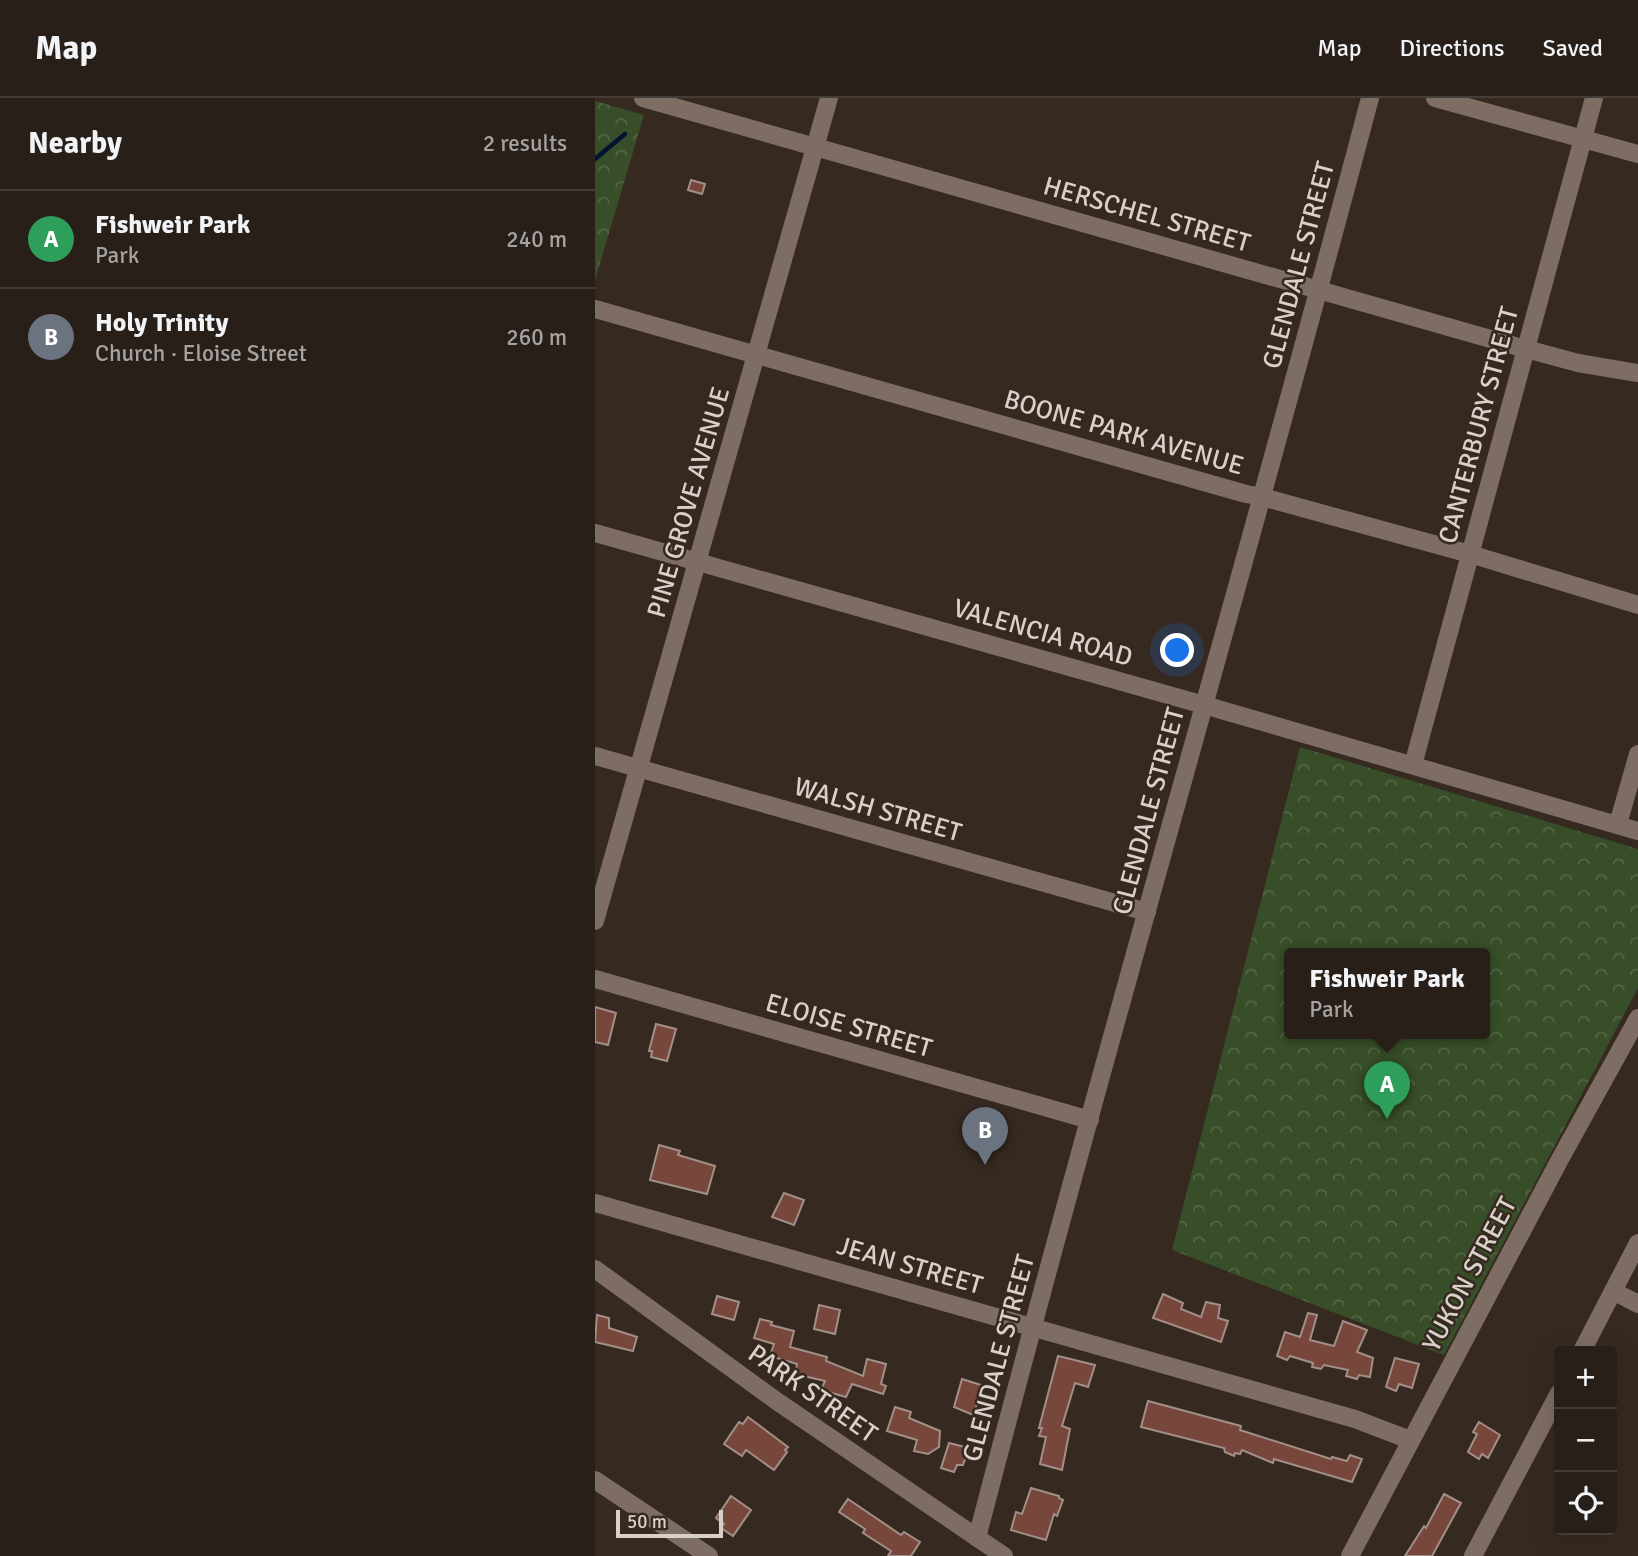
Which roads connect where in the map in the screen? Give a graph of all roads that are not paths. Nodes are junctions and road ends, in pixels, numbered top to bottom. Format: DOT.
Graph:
graph roads {
  1 [pos="643,98"];
  2 [pos="829,98"];
  3 [pos="1370,98"];
  4 [pos="1435,98"];
  5 [pos="1594,98"];
  6 [pos="1583,138"];
  7 [pos="816,148"];
  8 [pos="1638,154"];
  9 [pos="1319,290"];
  10 [pos="595,309"];
  11 [pos="1525,349"];
  12 [pos="758,354"];
  13 [pos="1638,373"];
  14 [pos="1262,497"];
  15 [pos="595,533"];
  16 [pos="1470,554"];
  17 [pos="697,562"];
  18 [pos="1638,605"];
  19 [pos="1204,705"];
  20 [pos="1638,754"];
  21 [pos="595,755"];
  22 [pos="1413,765"];
  23 [pos="638,769"];
  24 [pos="1618,824"];
  25 [pos="1638,831"];
  26 [pos="1147,912"];
  27 [pos="595,921"];
  28 [pos="595,979"];
  29 [pos="1638,1018"];
  30 [pos="1090,1120"];
  31 [pos="595,1203"];
  32 [pos="1638,1243"];
  33 [pos="595,1269"];
  34 [pos="1613,1291"];
  35 [pos="1638,1304"];
  36 [pos="1032,1328"];
  37 [pos="1585,1346"];
  38 [pos="1554,1402"];
  39 [pos="1410,1440"];
  40 [pos="595,1480"];
  41 [pos="977,1538"];
  42 [pos="709,1556"];
  43 [pos="1004,1556"];
  44 [pos="1349,1556"];
  45 [pos="1473,1556"];
  1 -- 7 [label="street, HERSCHEL STREET"];
  2 -- 7 [label="street, PINE GROVE AVENUE"];
  3 -- 9 [label="street, GLENDALE STREET"];
  4 -- 6 [label="street"];
  5 -- 6 [label="street, CANTERBURY STREET"];
  6 -- 8 [label="street"];
  6 -- 11 [label="street, CANTERBURY STREET"];
  7 -- 9 [label="street, HERSCHEL STREET"];
  7 -- 12 [label="street, PINE GROVE AVENUE"];
  9 -- 11 [label="street, HERSCHEL STREET"];
  9 -- 14 [label="street, GLENDALE STREET"];
  10 -- 12 [label="street, BOONE PARK AVENUE"];
  11 -- 13 [label="street, HERSCHEL STREET"];
  11 -- 16 [label="street, CANTERBURY STREET"];
  12 -- 14 [label="street, BOONE PARK AVENUE"];
  12 -- 17 [label="street, PINE GROVE AVENUE"];
  14 -- 16 [label="street, BOONE PARK AVENUE"];
  14 -- 19 [label="street, GLENDALE STREET"];
  15 -- 17 [label="street, VALENCIA ROAD"];
  16 -- 18 [label="street, BOONE PARK AVENUE"];
  16 -- 22 [label="street, CANTERBURY STREET"];
  17 -- 19 [label="street, VALENCIA ROAD"];
  17 -- 23 [label="street, PINE GROVE AVENUE"];
  19 -- 22 [label="street, VALENCIA ROAD"];
  19 -- 26 [label="street, GLENDALE STREET"];
  20 -- 24 [label="street"];
  21 -- 23 [label="street, WALSH STREET"];
  22 -- 24 [label="street, VALENCIA ROAD"];
  23 -- 26 [label="street, WALSH STREET"];
  23 -- 27 [label="street, PINE GROVE AVENUE"];
  24 -- 25 [label="street, VALENCIA ROAD"];
  26 -- 30 [label="street, GLENDALE STREET"];
  28 -- 30 [label="street, ELOISE STREET"];
  29 -- 39 [label="street, YUKON STREET"];
  30 -- 36 [label="street, GLENDALE STREET"];
  31 -- 36 [label="street, JEAN STREET"];
  32 -- 34 [label="street"];
  33 -- 41 [label="street, PARK STREET"];
  34 -- 35 [label="street"];
  34 -- 37 [label="street"];
  36 -- 39 [label="street, JEAN STREET"];
  36 -- 41 [label="street, GLENDALE STREET"];
  38 -- 45 [label="street"];
  39 -- 44 [label="street, YUKON STREET"];
  40 -- 42 [label="street"];
  41 -- 43 [label="street, PARK STREET"];
}
